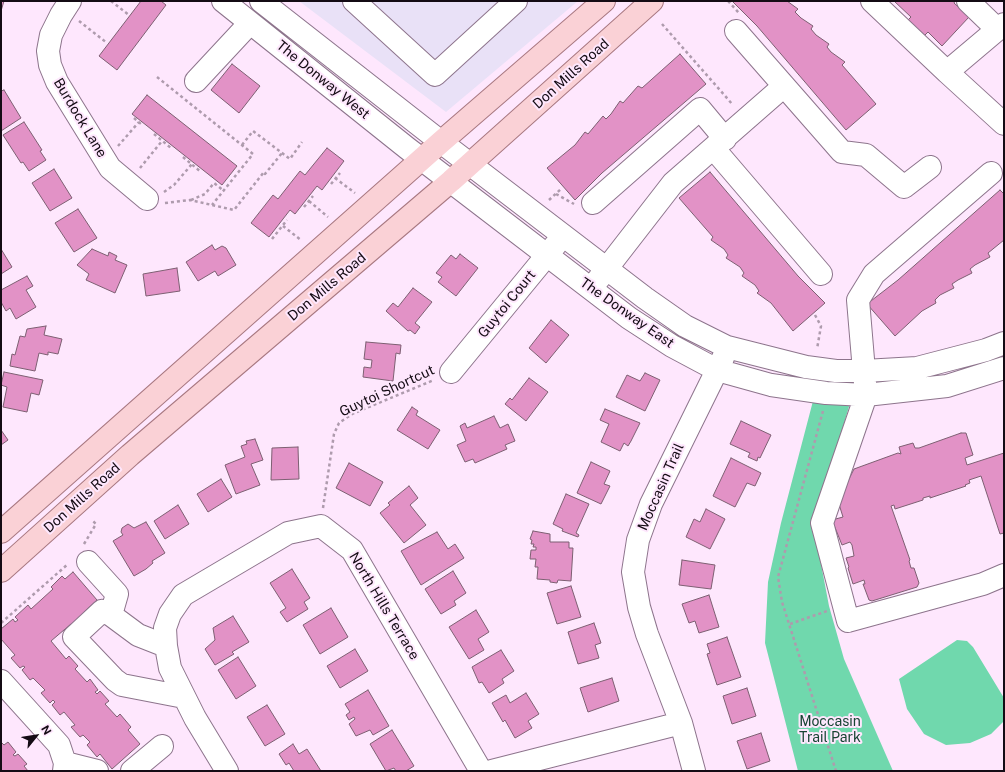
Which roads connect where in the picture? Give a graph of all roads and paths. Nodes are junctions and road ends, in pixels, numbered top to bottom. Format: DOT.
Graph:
graph roads {
  1 [pos="111,1"];
  2 [pos="223,1"];
  3 [pos="261,1"];
  4 [pos="354,1"];
  5 [pos="516,1"];
  6 [pos="652,1"];
  7 [pos="872,1"];
  8 [pos="968,1"];
  9 [pos="601,2"];
  10 [pos="67,5"];
  11 [pos="129,15"];
  12 [pos="250,22"];
  13 [pos="662,24"];
  14 [pos="1001,27"];
  15 [pos="736,31"];
  16 [pos="107,43"];
  17 [pos="948,72"];
  18 [pos="157,77"];
  19 [pos="196,82"];
  20 [pos="784,86"];
  21 [pos="134,118"];
  22 [pos="747,120"];
  23 [pos="1004,124"];
  24 [pos="154,134"];
  25 [pos="162,141"];
  26 [pos="302,142"];
  27 [pos="441,142"];
  28 [pos="720,144"];
  29 [pos="242,145"];
  30 [pos="171,148"];
  31 [pos="282,153"];
  32 [pos="102,157"];
  33 [pos="182,157"];
  34 [pos="423,160"];
  35 [pos="192,164"];
  36 [pos="471,164"];
  37 [pos="930,167"];
  38 [pos="201,172"];
  39 [pos="340,173"];
  40 [pos="991,173"];
  41 [pos="335,178"];
  42 [pos="452,181"];
  43 [pos="128,183"];
  44 [pos="331,184"];
  45 [pos="562,188"];
  46 [pos="224,191"];
  47 [pos="356,193"];
  48 [pos="556,194"];
  49 [pos="313,196"];
  50 [pos="147,199"];
  51 [pos="190,200"];
  52 [pos="309,201"];
  53 [pos="546,203"];
  54 [pos="586,204"];
  55 [pos="212,205"];
  56 [pos="304,207"];
  57 [pos="328,217"];
  58 [pos="287,220"];
  59 [pos="282,226"];
  60 [pos="563,235"];
  61 [pos="272,239"];
  62 [pos="302,241"];
  63 [pos="547,255"];
  64 [pos="606,269"];
  65 [pos="821,274"];
  66 [pos="591,288"];
  67 [pos="816,315"];
  68 [pos="1004,343"];
  69 [pos="727,348"];
  70 [pos="817,351"];
  71 [pos="1004,368"];
  72 [pos="717,370"];
  73 [pos="864,371"];
  74 [pos="452,372"];
  75 [pos="826,393"];
  76 [pos="866,395"];
  77 [pos="321,526"];
  78 [pos="1,532"];
  79 [pos="79,562"];
  80 [pos="1,571"];
  81 [pos="1004,574"];
  82 [pos="844,605"];
  83 [pos="111,615"];
  84 [pos="1,623"];
  85 [pos="790,624"];
  86 [pos="166,646"];
  87 [pos="1,681"];
  88 [pos="184,697"];
  89 [pos="681,723"];
  90 [pos="162,746"];
  91 [pos="64,767"];
  92 [pos="97,771"];
  93 [pos="132,771"];
  94 [pos="227,771"];
  95 [pos="481,771"];
  96 [pos="492,771"];
  97 [pos="694,771"];
  98 [pos="836,771"];
  1 -- 11 [label="path"];
  2 -- 12 [label="street, The Donway West"];
  3 -- 27 [label="street, The Donway West"];
  4 -- 5 [label="street"];
  6 -- 36 [label="main road, Don Mills Road"];
  7 -- 17 [label="street"];
  8 -- 14 [label="street"];
  9 -- 27 [label="main road, Don Mills Road"];
  10 -- 16 [label="path"];
  10 -- 32 [label="street, Burdock Lane"];
  12 -- 19 [label="street"];
  12 -- 34 [label="street, The Donway West"];
  13 -- 22 [label="path"];
  14 -- 17 [label="street"];
  15 -- 20 [label="street"];
  17 -- 23 [label="street"];
  18 -- 29 [label="path"];
  20 -- 22 [label="street"];
  20 -- 37 [label="street"];
  21 -- 32 [label="path"];
  22 -- 28 [label="street"];
  24 -- 25 [label="path"];
  25 -- 30 [label="path"];
  25 -- 43 [label="path"];
  26 -- 31 [label="path"];
  27 -- 34 [label="main road, Don Mills Road"];
  27 -- 36 [label="street, The Donway East"];
  28 -- 54 [label="street"];
  28 -- 64 [label="street"];
  28 -- 65 [label="street"];
  29 -- 31 [label="path"];
  29 -- 46 [label="path"];
  31 -- 55 [label="path"];
  32 -- 43 [label="street, Burdock Lane"];
  33 -- 35 [label="path"];
  34 -- 42 [label="street, The Donway East"];
  34 -- 78 [label="main road, Don Mills Road"];
  35 -- 38 [label="path"];
  35 -- 50 [label="path"];
  36 -- 42 [label="main road, Don Mills Road"];
  36 -- 60 [label="street, The Donway East"];
  39 -- 41 [label="path"];
  40 -- 73 [label="street"];
  41 -- 44 [label="path"];
  41 -- 47 [label="path"];
  42 -- 63 [label="street, The Donway East"];
  42 -- 80 [label="main road, Don Mills Road"];
  43 -- 50 [label="street, Burdock Lane"];
  45 -- 48 [label="path"];
  46 -- 51 [label="path"];
  46 -- 55 [label="path"];
  48 -- 53 [label="path"];
  48 -- 54 [label="path"];
  49 -- 52 [label="path"];
  50 -- 51 [label="path"];
  51 -- 55 [label="path"];
  52 -- 56 [label="path"];
  52 -- 57 [label="path"];
  58 -- 59 [label="path"];
  59 -- 61 [label="path"];
  59 -- 62 [label="path"];
  60 -- 63 [label="street, Guytoi Court"];
  60 -- 64 [label="street, The Donway East"];
  63 -- 66 [label="street, The Donway East"];
  63 -- 74 [label="street, Guytoi Court"];
  64 -- 66 [label="street"];
  64 -- 69 [label="street, The Donway East"];
  66 -- 72 [label="street, The Donway East"];
  67 -- 70 [label="path"];
  68 -- 73 [label="street, The Donway East"];
  69 -- 72 [label="street, Moccasin Trail"];
  69 -- 73 [label="street, The Donway East"];
  71 -- 76 [label="street, The Donway East"];
  72 -- 75 [label="street, The Donway East"];
  72 -- 89 [label="street, Moccasin Trail"];
  73 -- 76 [label="street"];
  74 -- 77 [label="path, Guytoi Shortcut"];
  75 -- 76 [label="street, The Donway East"];
  75 -- 85 [label="path"];
  76 -- 82 [label="street"];
  77 -- 86 [label="street"];
  77 -- 95 [label="street, North Hills Terrace"];
  79 -- 83 [label="street"];
  79 -- 84 [label="path"];
  81 -- 82 [label="street"];
  82 -- 85 [label="path"];
  83 -- 86 [label="street"];
  83 -- 88 [label="street"];
  85 -- 98 [label="path"];
  86 -- 88 [label="street"];
  87 -- 91 [label="street"];
  88 -- 94 [label="street"];
  89 -- 96 [label="street"];
  89 -- 97 [label="street, Moccasin Trail"];
  90 -- 93 [label="street"];
  91 -- 92 [label="street"];
}
